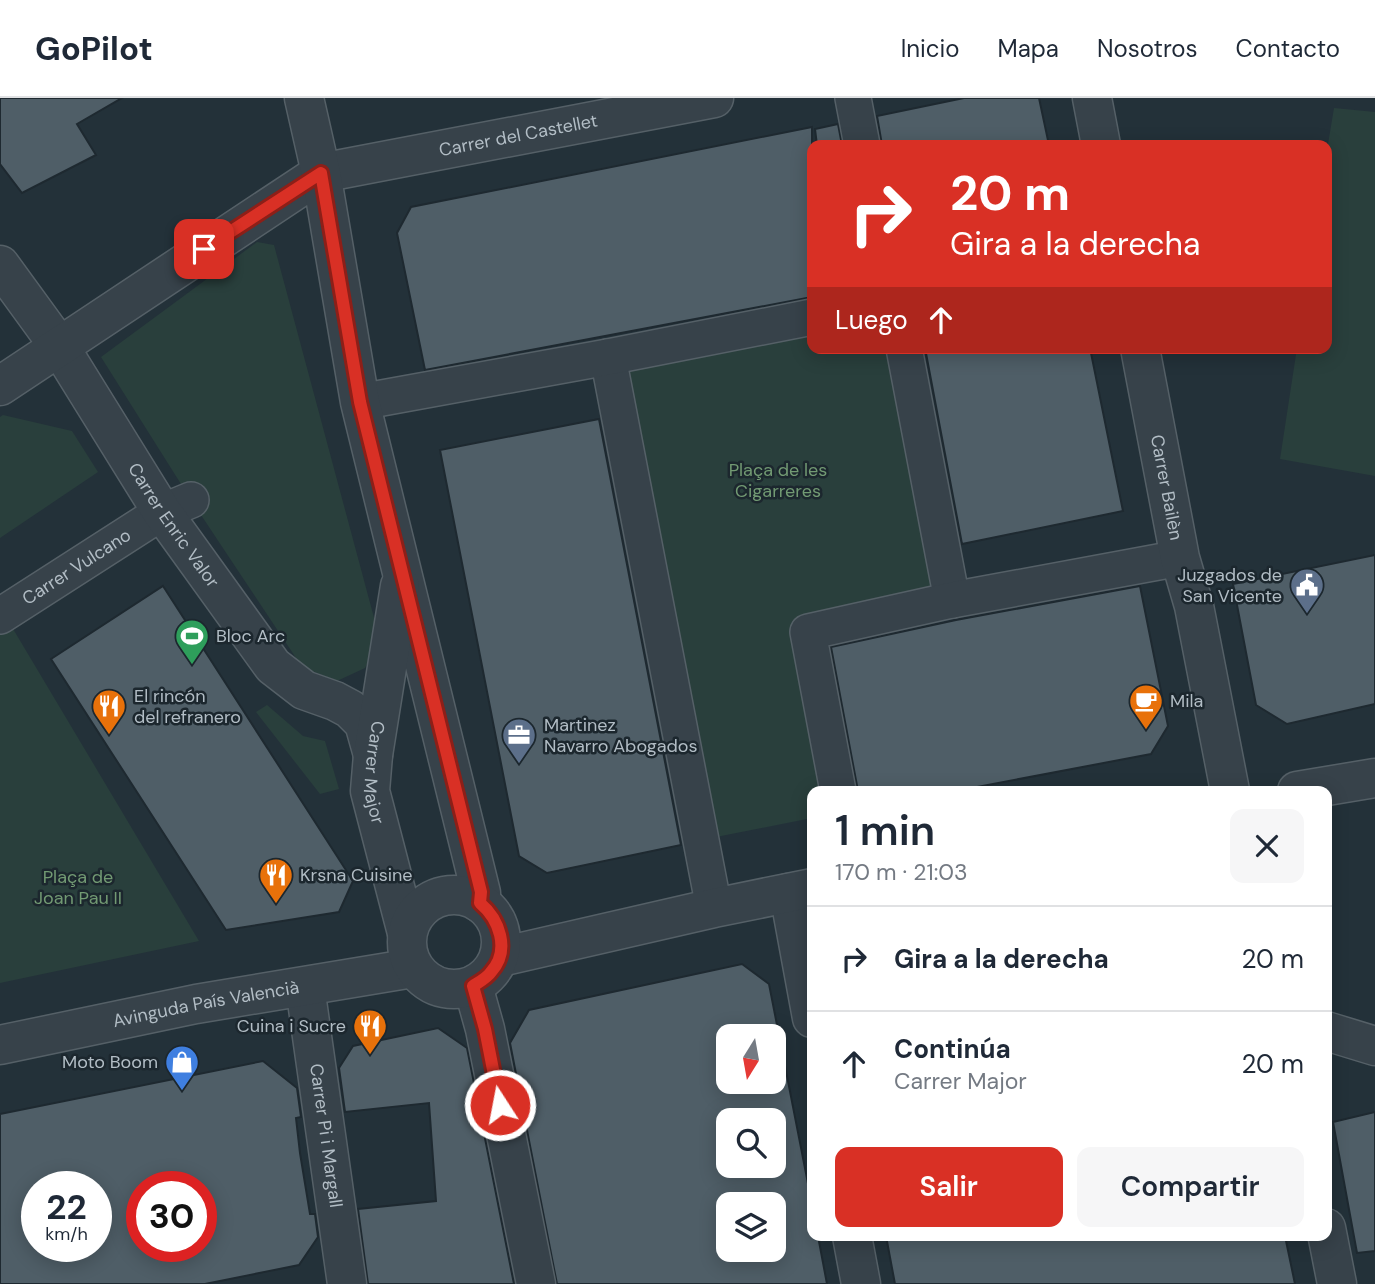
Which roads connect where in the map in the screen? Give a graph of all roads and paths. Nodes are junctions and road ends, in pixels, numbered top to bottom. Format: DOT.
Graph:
graph roads {
  1 [pos="304,98"];
  2 [pos="714,98"];
  3 [pos="853,98"];
  4 [pos="1092,98"];
  5 [pos="861,140"];
  6 [pos="1100,140"];
  7 [pos="321,173"];
  8 [pos="0,265"];
  9 [pos="807,318"];
  10 [pos="59,346"];
  11 [pos="905,354"];
  12 [pos="1141,354"];
  13 [pos="608,357"];
  14 [pos="0,386"];
  15 [pos="360,402"];
  16 [pos="176,506"];
  17 [pos="1180,558"];
  18 [pos="402,570"];
  19 [pos="952,600"];
  20 [pos="0,616"];
  21 [pos="373,755"];
  22 [pos="1375,778"];
  23 [pos="837,786"];
  24 [pos="1229,786"];
  25 [pos="1327,786"];
  26 [pos="801,891"];
  27 [pos="480,903"];
  28 [pos="714,908"];
  29 [pos="410,951"];
  30 [pos="500,957"];
  31 [pos="807,960"];
  32 [pos="473,986"];
  33 [pos="305,987"];
  34 [pos="1332,1033"];
  35 [pos="0,1045"];
  36 [pos="1375,1046"];
  37 [pos="853,1241"];
  38 [pos="1329,1241"];
  39 [pos="346,1284"];
  40 [pos="536,1284"];
  41 [pos="861,1284"];
  42 [pos="1337,1284"];
  1 -- 7 [label="street, Carrer Major"];
  2 -- 7 [label="street, Carrer del Castellet"];
  3 -- 5 [label="street"];
  4 -- 6 [label="street"];
  7 -- 10 [label="street"];
  7 -- 15 [label="street, Carrer Major"];
  8 -- 10 [label="street, Carrer Enric Valor"];
  9 -- 13 [label="street"];
  10 -- 14 [label="street"];
  10 -- 16 [label="street, Carrer Enric Valor"];
  11 -- 19 [label="street"];
  12 -- 17 [label="street, Carrer Bailèn"];
  13 -- 15 [label="street"];
  13 -- 28 [label="street"];
  15 -- 18 [label="street, Carrer Major"];
  16 -- 20 [label="street, Carrer Vulcano"];
  16 -- 21 [label="street, Carrer Enric Valor"];
  17 -- 19 [label="street"];
  17 -- 24 [label="street, Carrer Bailèn"];
  18 -- 21 [label="street, Carrer Major"];
  18 -- 27 [label="street, Carrer Major"];
  19 -- 23 [label="street"];
  21 -- 29 [label="street, Carrer Major"];
  22 -- 25 [label="street"];
  26 -- 28 [label="street"];
  26 -- 31 [label="street"];
  27 -- 29 [label="street"];
  27 -- 30 [label="street"];
  28 -- 30 [label="street"];
  29 -- 32 [label="street"];
  29 -- 33 [label="street, Avinguda País Valencià"];
  30 -- 32 [label="street"];
  32 -- 40 [label="street"];
  33 -- 35 [label="street, Avinguda País Valencià"];
  33 -- 39 [label="street, Carrer Pi i Margall"];
  34 -- 36 [label="street"];
  37 -- 41 [label="street"];
  38 -- 42 [label="street"];
}
